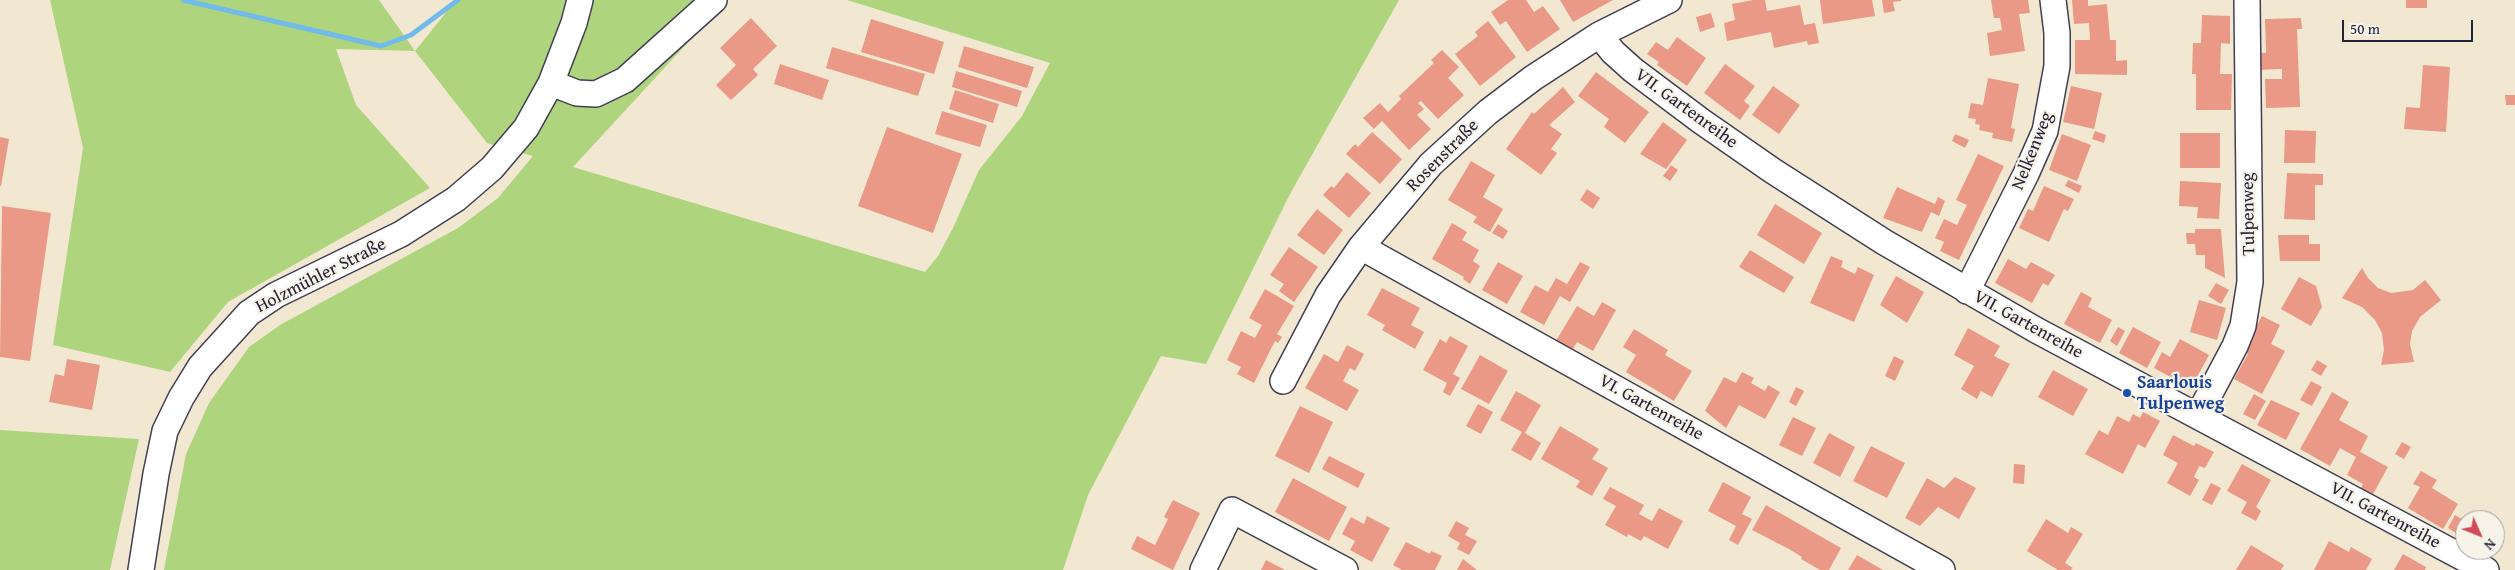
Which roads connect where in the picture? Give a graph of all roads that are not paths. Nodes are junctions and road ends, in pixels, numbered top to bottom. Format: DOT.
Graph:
graph roads {
  1 [pos="580,0"];
  2 [pos="714,0"];
  3 [pos="2053,0"];
  4 [pos="2247,0"];
  5 [pos="1665,1"];
  6 [pos="1599,35"];
  7 [pos="552,83"];
  8 [pos="1361,247"];
  9 [pos="1967,291"];
  10 [pos="1283,381"];
  11 [pos="2198,416"];
  12 [pos="141,570"];
  13 [pos="1203,570"];
  14 [pos="1345,570"];
  15 [pos="1942,570"];
  16 [pos="2486,570"];
  1 -- 7 [label="street, Holzmühler Straße"];
  2 -- 7 [label="street"];
  3 -- 9 [label="street, Nelkenweg"];
  4 -- 11 [label="street, Tulpenweg"];
  5 -- 6 [label="street, Rosenstraße"];
  6 -- 8 [label="street, Rosenstraße"];
  6 -- 9 [label="street, VII. Gartenreihe"];
  7 -- 12 [label="street, Holzmühler Straße"];
  8 -- 10 [label="street, Rosenstraße"];
  8 -- 15 [label="street, VI. Gartenreihe"];
  9 -- 11 [label="street, VII. Gartenreihe"];
  11 -- 16 [label="street, VII. Gartenreihe"];
  13 -- 14 [label="street"];
}
